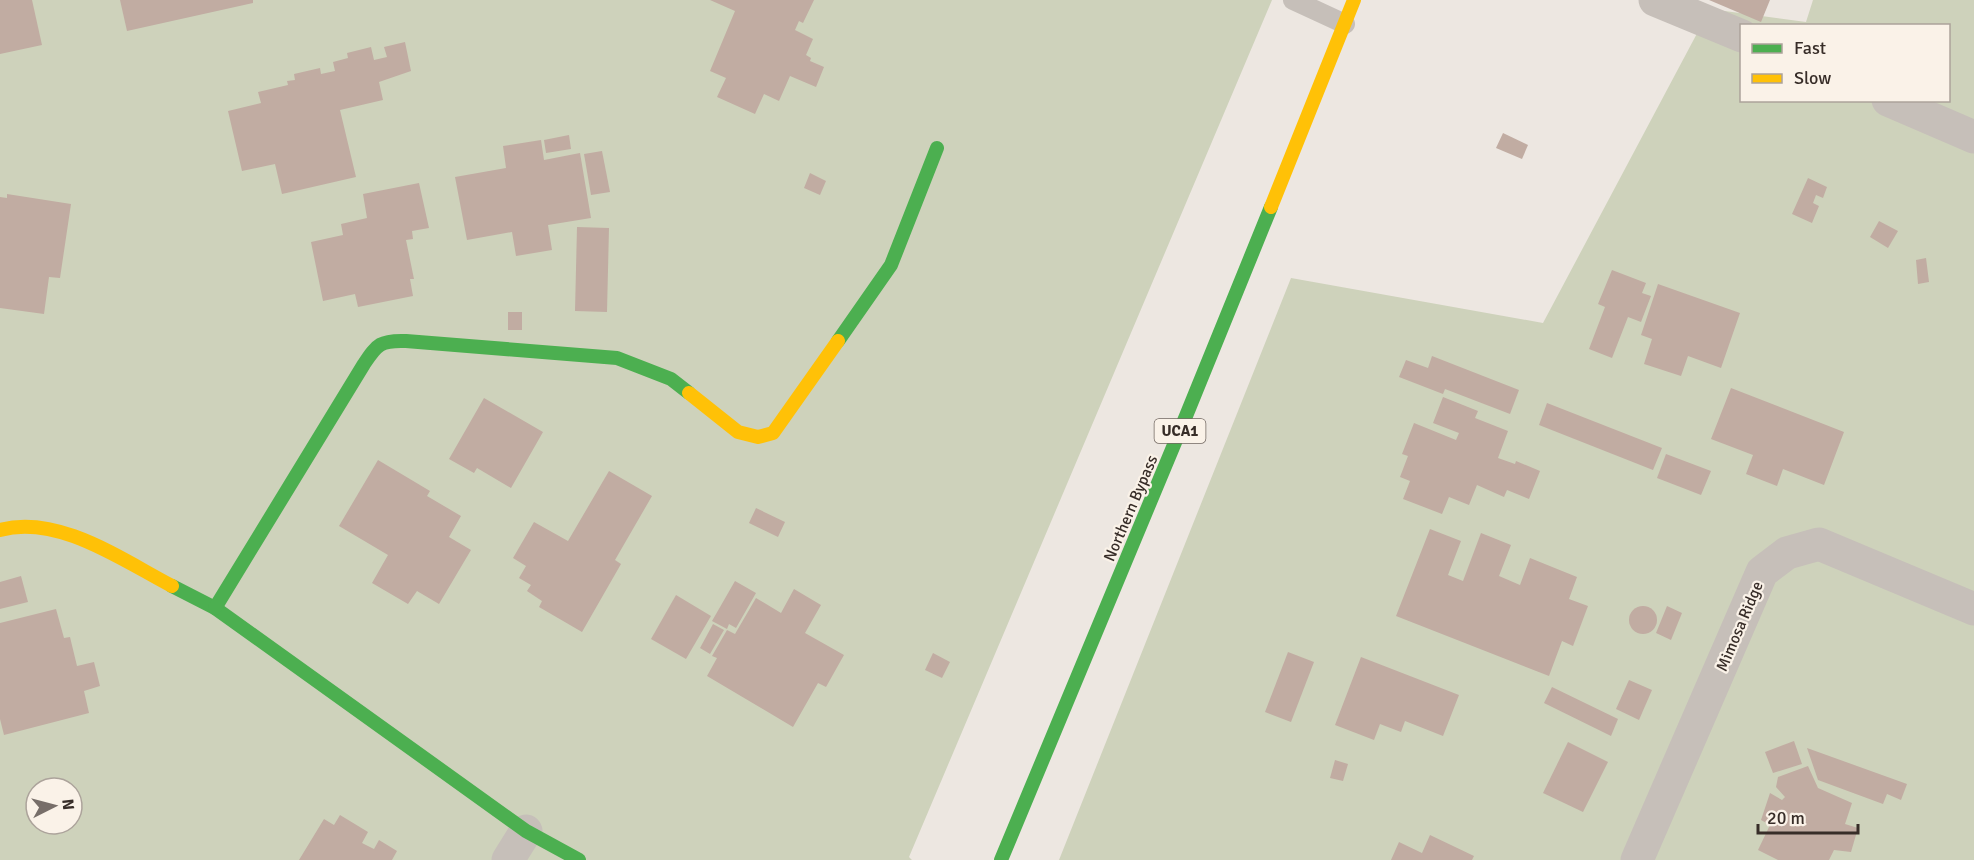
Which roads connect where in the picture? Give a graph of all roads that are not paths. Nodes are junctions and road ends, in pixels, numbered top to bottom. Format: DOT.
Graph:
graph roads {
  1 [pos="1293,0"];
  2 [pos="1354,0"];
  3 [pos="1655,0"];
  4 [pos="1345,24"];
  5 [pos="1740,35"];
  6 [pos="1893,102"];
  7 [pos="1974,137"];
  8 [pos="937,148"];
  9 [pos="0,530"];
  10 [pos="215,608"];
  11 [pos="1974,609"];
  12 [pos="526,831"];
  13 [pos="508,860"];
  14 [pos="579,860"];
  15 [pos="1001,860"];
  16 [pos="1637,860"];
  1 -- 4 [label="lane"];
  2 -- 4 [label="street, Northern Bypass / UCA1"];
  3 -- 5 [label="street"];
  4 -- 15 [label="street, Northern Bypass / UCA1"];
  6 -- 7 [label="street"];
  8 -- 10 [label="street"];
  9 -- 10 [label="street"];
  10 -- 12 [label="street"];
  11 -- 16 [label="street, Mimosa Ridge"];
  12 -- 13 [label="street"];
  12 -- 14 [label="street"];
}
